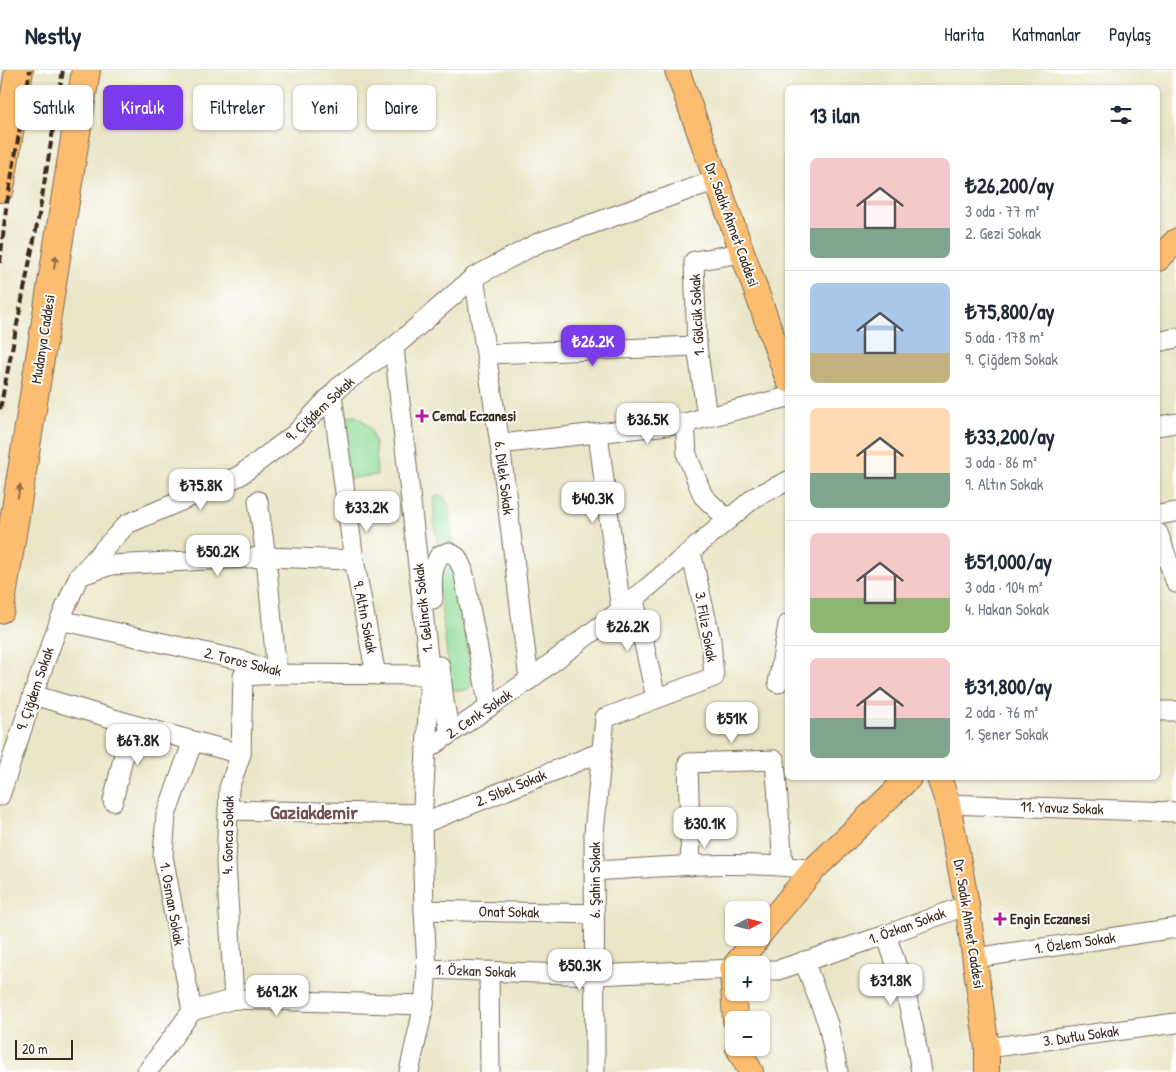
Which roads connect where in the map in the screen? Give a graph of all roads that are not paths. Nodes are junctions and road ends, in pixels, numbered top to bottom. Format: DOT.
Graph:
graph roads {
  1 [pos="19,70"];
  2 [pos="86,70"];
  3 [pos="677,70"];
  4 [pos="5,123"];
  5 [pos="716,180"];
  6 [pos="0,188"];
  7 [pos="1176,241"];
  8 [pos="742,253"];
  9 [pos="1160,257"];
  10 [pos="474,277"];
  11 [pos="1176,338"];
  12 [pos="1160,342"];
  13 [pos="697,346"];
  14 [pos="394,347"];
  15 [pos="487,354"];
  16 [pos="785,372"];
  17 [pos="332,395"];
  18 [pos="785,398"];
  19 [pos="707,417"];
  20 [pos="684,423"];
  21 [pos="1176,423"];
  22 [pos="1160,426"];
  23 [pos="598,434"];
  24 [pos="500,444"];
  25 [pos="785,482"];
  26 [pos="258,501"];
  27 [pos="1176,512"];
  28 [pos="1160,515"];
  29 [pos="728,520"];
  30 [pos="1160,539"];
  31 [pos="691,552"];
  32 [pos="266,557"];
  33 [pos="354,560"];
  34 [pos="78,576"];
  35 [pos="1176,583"];
  36 [pos="628,605"];
  37 [pos="0,609"];
  38 [pos="60,620"];
  39 [pos="785,642"];
  40 [pos="277,674"];
  41 [pos="376,675"];
  42 [pos="430,675"];
  43 [pos="529,680"];
  44 [pos="778,683"];
  45 [pos="33,695"];
  46 [pos="656,698"];
  47 [pos="489,708"];
  48 [pos="1160,711"];
  49 [pos="1176,711"];
  50 [pos="605,718"];
  51 [pos="131,724"];
  52 [pos="450,734"];
  53 [pos="193,741"];
  54 [pos="426,750"];
  55 [pos="601,752"];
  56 [pos="240,754"];
  57 [pos="907,780"];
  58 [pos="941,780"];
  59 [pos="0,796"];
  60 [pos="113,801"];
  61 [pos="948,804"];
  62 [pos="228,810"];
  63 [pos="1176,812"];
  64 [pos="423,819"];
  65 [pos="783,865"];
  66 [pos="691,866"];
  67 [pos="813,870"];
  68 [pos="594,871"];
  69 [pos="967,905"];
  70 [pos="424,910"];
  71 [pos="595,914"];
  72 [pos="770,922"];
  73 [pos="1176,928"];
  74 [pos="886,935"];
  75 [pos="752,946"];
  76 [pos="744,956"];
  77 [pos="975,958"];
  78 [pos="804,961"];
  79 [pos="725,968"];
  80 [pos="427,969"];
  81 [pos="770,970"];
  82 [pos="489,972"];
  83 [pos="595,975"];
  84 [pos="234,999"];
  85 [pos="424,1005"];
  86 [pos="192,1011"];
  87 [pos="1176,1023"];
  88 [pos="986,1048"];
  89 [pos="742,1056"];
  90 [pos="147,1072"];
  91 [pos="410,1072"];
  92 [pos="490,1072"];
  93 [pos="595,1072"];
  94 [pos="751,1072"];
  95 [pos="838,1072"];
  96 [pos="921,1072"];
  97 [pos="987,1072"];
  1 -- 4 [label="highway"];
  37 -- 2 [label="highway, Mudanya Caddesi, one-way"];
  3 -- 5 [label="main road, Dr. Sadık Ahmet Caddesi"];
  4 -- 6 [label="highway"];
  5 -- 8 [label="main road, Dr. Sadık Ahmet Caddesi"];
  5 -- 10 [label="street, 9. Çiğdem Sokak"];
  7 -- 9 [label="main road"];
  8 -- 13 [label="street, 1. Gölcük Sokak"];
  8 -- 16 [label="main road, Dr. Sadık Ahmet Caddesi"];
  10 -- 14 [label="street, 9. Çiğdem Sokak"];
  10 -- 15 [label="street, 6. Dilek Sokak"];
  11 -- 12 [label="street"];
  13 -- 15 [label="street"];
  13 -- 19 [label="street, 1. Gölcük Sokak"];
  14 -- 17 [label="street, 9. Çiğdem Sokak"];
  14 -- 42 [label="street, 1. Gelincik Sokak"];
  15 -- 24 [label="street, 6. Dilek Sokak"];
  17 -- 33 [label="street, 9. Altın Sokak"];
  17 -- 34 [label="street, 9. Çiğdem Sokak"];
  18 -- 19 [label="street"];
  19 -- 20 [label="street"];
  20 -- 23 [label="street"];
  20 -- 29 [label="street"];
  21 -- 22 [label="street"];
  23 -- 24 [label="street"];
  23 -- 36 [label="street"];
  24 -- 43 [label="street, 6. Dilek Sokak"];
  25 -- 29 [label="street, 2. Cenk Sokak"];
  26 -- 32 [label="street"];
  27 -- 28 [label="street"];
  29 -- 31 [label="street, 2. Cenk Sokak"];
  30 -- 35 [label="street"];
  31 -- 36 [label="street, 2. Cenk Sokak"];
  31 -- 46 [label="street, 3. Filiz Sokak"];
  32 -- 33 [label="street, 9. Altın Sokak"];
  32 -- 34 [label="street, 9. Altın Sokak"];
  32 -- 40 [label="street"];
  33 -- 41 [label="street, 9. Altın Sokak"];
  34 -- 38 [label="street, 9. Çiğdem Sokak"];
  36 -- 43 [label="street, 2. Cenk Sokak"];
  36 -- 46 [label="street"];
  38 -- 40 [label="street, 2. Toros Sokak"];
  38 -- 45 [label="street, 9. Çiğdem Sokak"];
  39 -- 44 [label="street"];
  40 -- 41 [label="street, 2. Toros Sokak"];
  40 -- 56 [label="street, 4. Gonca Sokak"];
  41 -- 42 [label="street, 2. Toros Sokak"];
  42 -- 54 [label="street, 1. Gelincik Sokak"];
  43 -- 47 [label="street, 2. Cenk Sokak"];
  45 -- 51 [label="street"];
  45 -- 59 [label="street, 9. Çiğdem Sokak"];
  46 -- 50 [label="street, 3. Filiz Sokak"];
  47 -- 52 [label="street, 2. Cenk Sokak"];
  47 -- 52 [label="street"];
  48 -- 49 [label="street"];
  50 -- 55 [label="street, 6. Şahin Sokak"];
  51 -- 53 [label="street"];
  51 -- 60 [label="street"];
  52 -- 54 [label="street, 2. Cenk Sokak"];
  53 -- 56 [label="street"];
  53 -- 86 [label="street, 1. Osman Sokak"];
  54 -- 64 [label="street"];
  55 -- 64 [label="street, 2. Sibel Sokak"];
  55 -- 68 [label="street, 6. Şahin Sokak"];
  56 -- 62 [label="street, 4. Gonca Sokak"];
  57 -- 67 [label="main road"];
  58 -- 61 [label="main road, Dr. Sadık Ahmet Caddesi"];
  61 -- 63 [label="street, 11. Yavuz Sokak"];
  61 -- 69 [label="main road, Dr. Sadık Ahmet Caddesi"];
  62 -- 64 [label="street"];
  62 -- 84 [label="street, 4. Gonca Sokak"];
  64 -- 70 [label="street"];
  65 -- 66 [label="street"];
  65 -- 66 [label="street"];
  65 -- 67 [label="street"];
  66 -- 68 [label="street"];
  67 -- 72 [label="main road"];
  68 -- 71 [label="street, 6. Şahin Sokak"];
  69 -- 74 [label="street, 1. Özkan Sokak"];
  69 -- 77 [label="main road, Dr. Sadık Ahmet Caddesi"];
  70 -- 71 [label="street, Onat Sokak"];
  70 -- 80 [label="street"];
  71 -- 83 [label="street, 6. Şahin Sokak"];
  73 -- 77 [label="street, 1. Özlem Sokak"];
  74 -- 78 [label="street, 1. Özkan Sokak"];
  74 -- 96 [label="street"];
  75 -- 76 [label="main road"];
  77 -- 88 [label="main road, Dr. Sadık Ahmet Caddesi"];
  78 -- 81 [label="street, 1. Özkan Sokak"];
  78 -- 95 [label="street"];
  79 -- 83 [label="street, 1. Özkan Sokak"];
  80 -- 82 [label="street, 1. Özkan Sokak"];
  80 -- 85 [label="street"];
  82 -- 83 [label="street, 1. Özkan Sokak"];
  82 -- 92 [label="street"];
  83 -- 93 [label="street, 6. Şahin Sokak"];
  84 -- 85 [label="street"];
  84 -- 86 [label="street"];
  85 -- 91 [label="street"];
  86 -- 90 [label="street"];
  87 -- 88 [label="street, 3. Dutlu Sokak"];
  88 -- 97 [label="main road, Dr. Sadık Ahmet Caddesi"];
  89 -- 94 [label="main road"];
}
